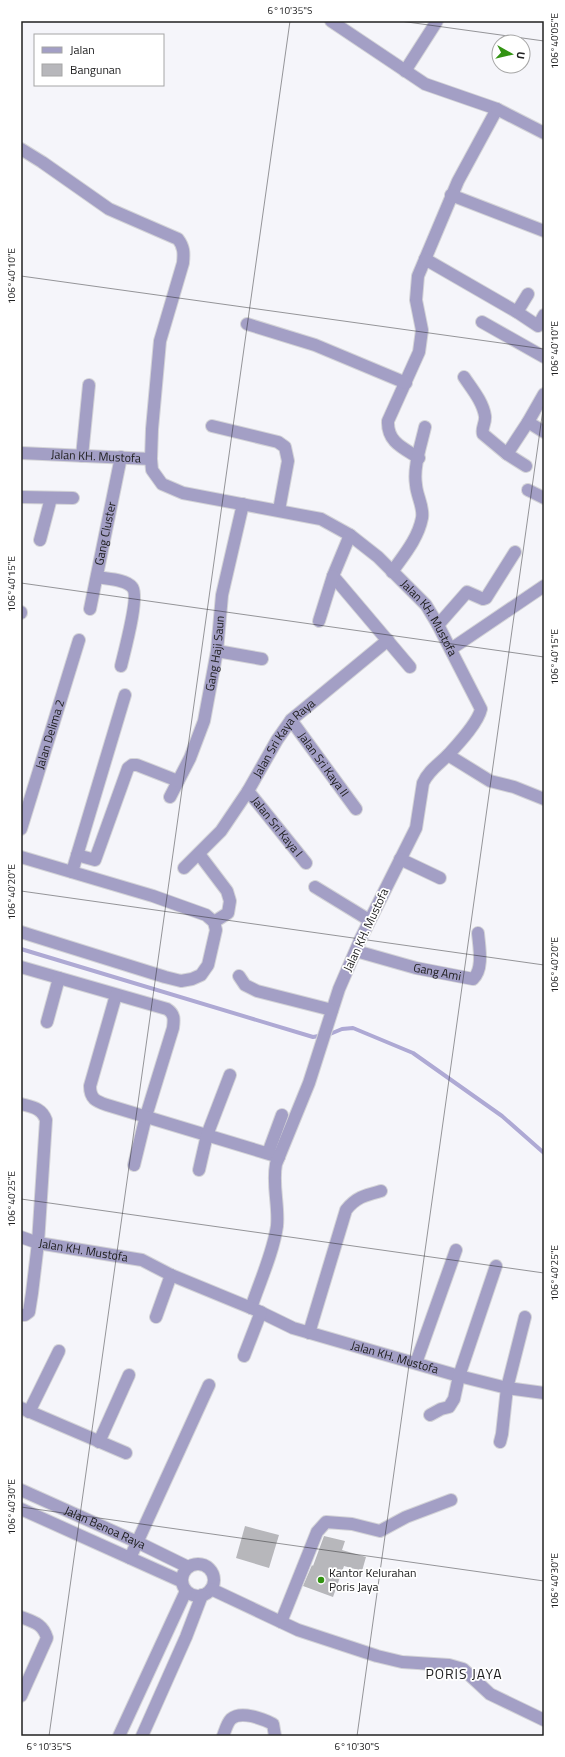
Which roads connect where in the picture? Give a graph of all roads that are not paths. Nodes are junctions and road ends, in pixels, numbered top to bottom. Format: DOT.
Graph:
graph roads {
  1 [pos="331,21"];
  2 [pos="437,21"];
  3 [pos="405,71"];
  4 [pos="497,109"];
  5 [pos="544,133"];
  6 [pos="21,149"];
  7 [pos="451,195"];
  8 [pos="544,232"];
  9 [pos="425,259"];
  10 [pos="528,294"];
  11 [pos="517,312"];
  12 [pos="544,315"];
  13 [pos="482,322"];
  14 [pos="247,324"];
  15 [pos="544,357"];
  16 [pos="464,377"];
  17 [pos="406,383"];
  18 [pos="89,385"];
  19 [pos="544,394"];
  20 [pos="528,422"];
  21 [pos="212,426"];
  22 [pos="425,427"];
  23 [pos="544,432"];
  24 [pos="21,453"];
  25 [pos="507,454"];
  26 [pos="82,456"];
  27 [pos="121,457"];
  28 [pos="419,458"];
  29 [pos="151,459"];
  30 [pos="526,466"];
  31 [pos="528,490"];
  32 [pos="21,497"];
  33 [pos="51,498"];
  34 [pos="73,498"];
  35 [pos="544,498"];
  36 [pos="243,504"];
  37 [pos="279,510"];
  38 [pos="350,535"];
  39 [pos="40,540"];
  40 [pos="515,552"];
  41 [pos="392,572"];
  42 [pos="333,576"];
  43 [pos="97,577"];
  44 [pos="544,586"];
  45 [pos="90,609"];
  46 [pos="319,621"];
  47 [pos="438,625"];
  48 [pos="79,640"];
  49 [pos="388,640"];
  50 [pos="451,649"];
  51 [pos="217,651"];
  52 [pos="262,659"];
  53 [pos="121,666"];
  54 [pos="410,667"];
  55 [pos="125,695"];
  56 [pos="291,720"];
  57 [pos="448,755"];
  58 [pos="178,781"];
  59 [pos="248,791"];
  60 [pos="170,797"];
  61 [pos="544,799"];
  62 [pos="356,809"];
  63 [pos="21,829"];
  64 [pos="199,854"];
  65 [pos="78,855"];
  66 [pos="21,857"];
  67 [pos="400,859"];
  68 [pos="306,863"];
  69 [pos="184,868"];
  70 [pos="72,872"];
  71 [pos="440,878"];
  72 [pos="315,887"];
  73 [pos="369,920"];
  74 [pos="214,922"];
  75 [pos="21,932"];
  76 [pos="478,933"];
  77 [pos="356,951"];
  78 [pos="21,967"];
  79 [pos="239,976"];
  80 [pos="59,978"];
  81 [pos="116,995"];
  82 [pos="332,1010"];
  83 [pos="47,1022"];
  84 [pos="230,1075"];
  85 [pos="21,1104"];
  86 [pos="282,1115"];
  87 [pos="146,1116"];
  88 [pos="207,1135"];
  89 [pos="274,1155"];
  90 [pos="134,1165"];
  91 [pos="199,1170"];
  92 [pos="381,1191"];
  93 [pos="21,1237"];
  94 [pos="38,1243"];
  95 [pos="456,1250"];
  96 [pos="496,1266"];
  97 [pos="171,1275"];
  98 [pos="256,1310"];
  99 [pos="21,1314"];
  100 [pos="156,1317"];
  101 [pos="526,1317"];
  102 [pos="309,1333"];
  103 [pos="59,1351"];
  104 [pos="244,1356"];
  105 [pos="416,1363"];
  106 [pos="129,1375"];
  107 [pos="459,1376"];
  108 [pos="209,1385"];
  109 [pos="507,1388"];
  110 [pos="544,1393"];
  111 [pos="25,1410"];
  112 [pos="430,1415"];
  113 [pos="99,1442"];
  114 [pos="500,1442"];
  115 [pos="126,1453"];
  116 [pos="25,1492"];
  117 [pos="451,1500"];
  118 [pos="21,1509"];
  119 [pos="137,1542"];
  120 [pos="130,1558"];
  121 [pos="188,1567"];
  122 [pos="184,1586"];
  123 [pos="206,1592"];
  124 [pos="21,1617"];
  125 [pos="281,1622"];
  126 [pos="21,1696"];
  127 [pos="544,1720"];
  128 [pos="119,1736"];
  129 [pos="142,1736"];
  130 [pos="223,1736"];
  131 [pos="275,1736"];
  1 -- 3 [label="street"];
  2 -- 3 [label="street"];
  3 -- 4 [label="street"];
  4 -- 5 [label="street"];
  4 -- 7 [label="street"];
  6 -- 29 [label="street"];
  7 -- 8 [label="street"];
  7 -- 9 [label="street"];
  9 -- 11 [label="street"];
  9 -- 17 [label="street"];
  10 -- 11 [label="street"];
  11 -- 12 [label="street"];
  13 -- 15 [label="street"];
  14 -- 17 [label="street"];
  16 -- 25 [label="street"];
  17 -- 28 [label="street"];
  18 -- 26 [label="street"];
  19 -- 20 [label="street"];
  20 -- 23 [label="street"];
  20 -- 25 [label="street"];
  21 -- 37 [label="street"];
  22 -- 28 [label="street"];
  24 -- 26 [label="street, Jalan KH. Mustofa"];
  25 -- 30 [label="street"];
  26 -- 27 [label="street, Jalan KH. Mustofa"];
  27 -- 29 [label="street, Jalan KH. Mustofa"];
  27 -- 43 [label="street, Gang Cluster"];
  28 -- 41 [label="street"];
  29 -- 36 [label="street, Jalan KH. Mustofa"];
  31 -- 35 [label="street"];
  32 -- 33 [label="street"];
  33 -- 34 [label="street"];
  33 -- 39 [label="street"];
  36 -- 37 [label="street, Jalan KH. Mustofa"];
  36 -- 51 [label="street, Gang Haji Saun"];
  37 -- 38 [label="street, Jalan KH. Mustofa"];
  38 -- 41 [label="street, Jalan KH. Mustofa"];
  38 -- 42 [label="street"];
  40 -- 47 [label="street"];
  41 -- 47 [label="street, Jalan KH. Mustofa"];
  42 -- 46 [label="street"];
  42 -- 49 [label="street"];
  43 -- 45 [label="street, Gang Cluster"];
  43 -- 53 [label="street"];
  44 -- 50 [label="street"];
  47 -- 50 [label="street, Jalan KH. Mustofa"];
  48 -- 63 [label="street, Jalan Delima 2"];
  49 -- 54 [label="street"];
  49 -- 56 [label="street, Jalan Sri Kaya Raya"];
  50 -- 57 [label="street, Jalan KH. Mustofa"];
  51 -- 52 [label="street"];
  51 -- 58 [label="street, Gang Haji Saun"];
  55 -- 65 [label="street"];
  56 -- 59 [label="street, Jalan Sri Kaya Raya"];
  56 -- 62 [label="street, Jalan Sri Kaya II"];
  57 -- 61 [label="street"];
  57 -- 67 [label="street, Jalan KH. Mustofa"];
  58 -- 60 [label="street, Gang Haji Saun"];
  58 -- 65 [label="street"];
  59 -- 64 [label="street, Jalan Sri Kaya Raya"];
  59 -- 68 [label="street, Jalan Sri Kaya I"];
  64 -- 69 [label="street, Jalan Sri Kaya Raya"];
  64 -- 74 [label="street"];
  65 -- 70 [label="street"];
  66 -- 70 [label="street"];
  67 -- 71 [label="street"];
  67 -- 73 [label="street, Jalan KH. Mustofa"];
  70 -- 74 [label="street"];
  72 -- 73 [label="street"];
  73 -- 77 [label="street, Jalan KH. Mustofa"];
  74 -- 75 [label="street"];
  76 -- 77 [label="street, Gang Ami"];
  77 -- 82 [label="street, Jalan KH. Mustofa"];
  78 -- 80 [label="street"];
  79 -- 82 [label="street"];
  80 -- 81 [label="street"];
  80 -- 83 [label="street"];
  81 -- 87 [label="street"];
  81 -- 87 [label="street"];
  82 -- 89 [label="street, Jalan KH. Mustofa"];
  84 -- 88 [label="street"];
  85 -- 94 [label="street, Jalan KH. Mustofa"];
  86 -- 89 [label="street"];
  87 -- 88 [label="street"];
  87 -- 90 [label="street"];
  88 -- 89 [label="street"];
  88 -- 91 [label="street"];
  89 -- 98 [label="street"];
  92 -- 102 [label="street"];
  93 -- 94 [label="street"];
  94 -- 97 [label="street, Jalan KH. Mustofa"];
  94 -- 99 [label="street"];
  95 -- 105 [label="street"];
  96 -- 107 [label="street"];
  97 -- 98 [label="street, Jalan KH. Mustofa"];
  97 -- 100 [label="street"];
  98 -- 102 [label="street, Jalan KH. Mustofa"];
  98 -- 104 [label="street"];
  101 -- 109 [label="street"];
  102 -- 105 [label="street, Jalan KH. Mustofa"];
  103 -- 111 [label="street"];
  105 -- 107 [label="street, Jalan KH. Mustofa"];
  106 -- 113 [label="street"];
  107 -- 109 [label="street, Jalan KH. Mustofa"];
  107 -- 112 [label="street"];
  108 -- 119 [label="street"];
  109 -- 110 [label="street, Jalan KH. Mustofa"];
  109 -- 114 [label="street"];
  111 -- 113 [label="street"];
  113 -- 115 [label="street"];
  116 -- 118 [label="street"];
  116 -- 119 [label="street, Jalan Benoa Raya"];
  117 -- 125 [label="street"];
  118 -- 120 [label="street, Jalan Benoa Raya"];
  119 -- 120 [label="street"];
  119 -- 121 [label="street, Jalan Benoa Raya"];
  120 -- 122 [label="street, Jalan Benoa Raya"];
  121 -- 122 [label="street"];
  121 -- 123 [label="street, Jalan Benoa Raya"];
  122 -- 123 [label="street, Jalan Benoa Raya"];
  122 -- 128 [label="street"];
  123 -- 125 [label="street"];
  123 -- 129 [label="street, Jalan Benoa Raya"];
  124 -- 126 [label="street"];
  125 -- 127 [label="street"];
  130 -- 131 [label="street"];
}
